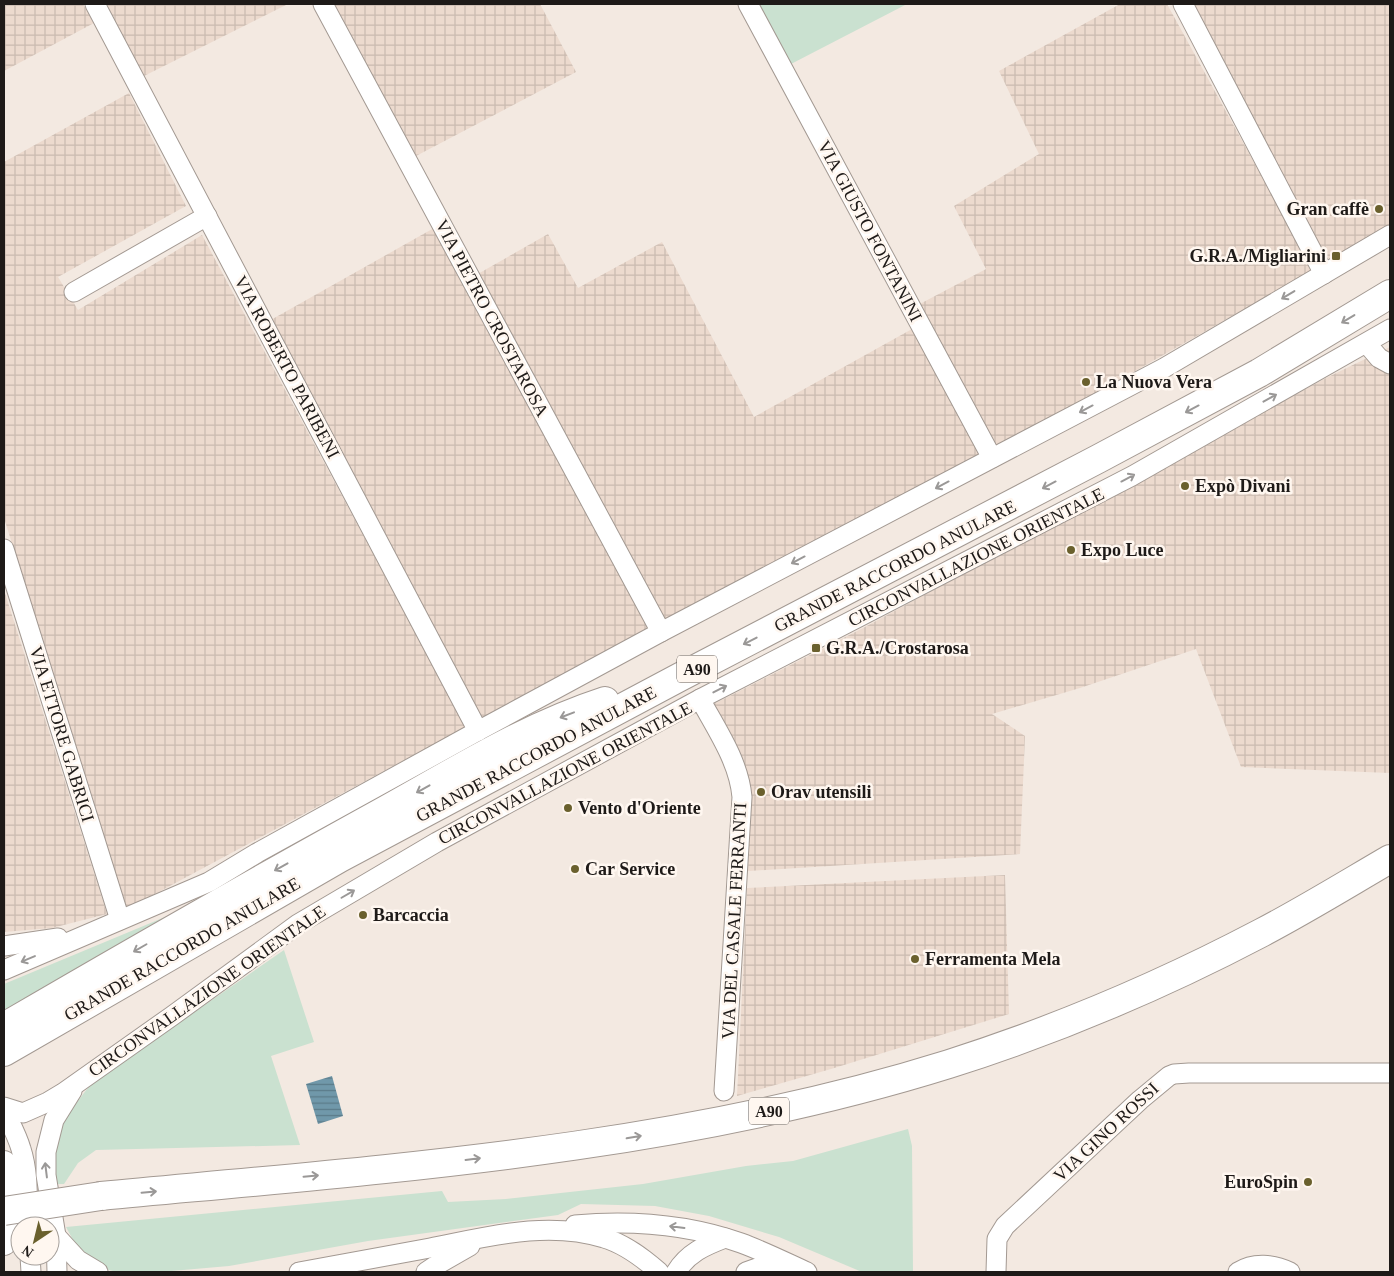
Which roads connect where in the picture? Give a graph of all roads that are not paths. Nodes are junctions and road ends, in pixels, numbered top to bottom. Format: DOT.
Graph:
graph roads {
  1 [pos="95,4"];
  2 [pos="323,4"];
  3 [pos="748,4"];
  4 [pos="1183,4"];
  5 [pos="207,216"];
  6 [pos="1390,234"];
  7 [pos="1324,274"];
  8 [pos="74,292"];
  9 [pos="1390,294"];
  10 [pos="1390,329"];
  11 [pos="1367,344"];
  12 [pos="1390,364"];
  13 [pos="992,458"];
  14 [pos="4,549"];
  15 [pos="661,632"];
  16 [pos="700,699"];
  17 [pos="478,731"];
  18 [pos="1390,859"];
  19 [pos="120,920"];
  20 [pos="84,935"];
  21 [pos="4,946"];
  22 [pos="4,970"];
  23 [pos="5,1043"];
  24 [pos="1390,1073"];
  25 [pos="78,1082"];
  26 [pos="724,1091"];
  27 [pos="4,1108"];
  28 [pos="4,1163"];
  29 [pos="4,1211"];
  30 [pos="28,1216"];
  31 [pos="53,1216"];
  32 [pos="546,1230"];
  33 [pos="488,1237"];
  34 [pos="724,1238"];
  35 [pos="60,1240"];
  36 [pos="4,1242"];
  37 [pos="790,1264"];
  38 [pos="358,1268"];
  39 [pos="98,1272"];
  40 [pos="299,1272"];
  41 [pos="426,1272"];
  42 [pos="659,1272"];
  43 [pos="676,1272"];
  44 [pos="746,1272"];
  45 [pos="807,1272"];
  46 [pos="996,1272"];
  47 [pos="1238,1272"];
  48 [pos="1290,1272"];
  1 -- 5 [label="street, VIA ROBERTO PARIBENI"];
  2 -- 15 [label="street, VIA PIETRO CROSTAROSA"];
  3 -- 13 [label="street, VIA GIUSTO FONTANINI"];
  4 -- 7 [label="street"];
  5 -- 8 [label="street"];
  5 -- 17 [label="street, VIA ROBERTO PARIBENI"];
  6 -- 7 [label="street"];
  7 -- 13 [label="street, one-way"];
  9 -- 23 [label="highway, GRANDE RACCORDO ANULARE / A90, one-way"];
  10 -- 11 [label="street, CIRCONVALLAZIONE ORIENTALE"];
  11 -- 12 [label="street"];
  16 -- 11 [label="street, CIRCONVALLAZIONE ORIENTALE, one-way"];
  13 -- 15 [label="street, one-way"];
  14 -- 19 [label="street, VIA ETTORE GABRICI"];
  15 -- 17 [label="street"];
  25 -- 16 [label="street, CIRCONVALLAZIONE ORIENTALE, one-way"];
  16 -- 26 [label="street, VIA DEL CASALE FERRANTI"];
  17 -- 19 [label="street"];
  29 -- 18 [label="highway, A90, one-way, bridge"];
  19 -- 20 [label="street"];
  20 -- 21 [label="street"];
  20 -- 22 [label="street, one-way"];
  24 -- 46 [label="street, VIA GINO ROSSI"];
  25 -- 27 [label="street, CIRCONVALLAZIONE ORIENTALE"];
  31 -- 25 [label="street, one-way"];
  27 -- 30 [label="street"];
  28 -- 36 [label="main road"];
  32 -- 33 [label="street"];
  34 -- 32 [label="street, one-way"];
  32 -- 42 [label="street"];
  33 -- 38 [label="street"];
  33 -- 41 [label="street"];
  34 -- 37 [label="street"];
  34 -- 43 [label="street"];
  35 -- 39 [label="street"];
  37 -- 44 [label="street"];
  37 -- 45 [label="street"];
  38 -- 40 [label="street"];
  47 -- 48 [label="street"];
}
